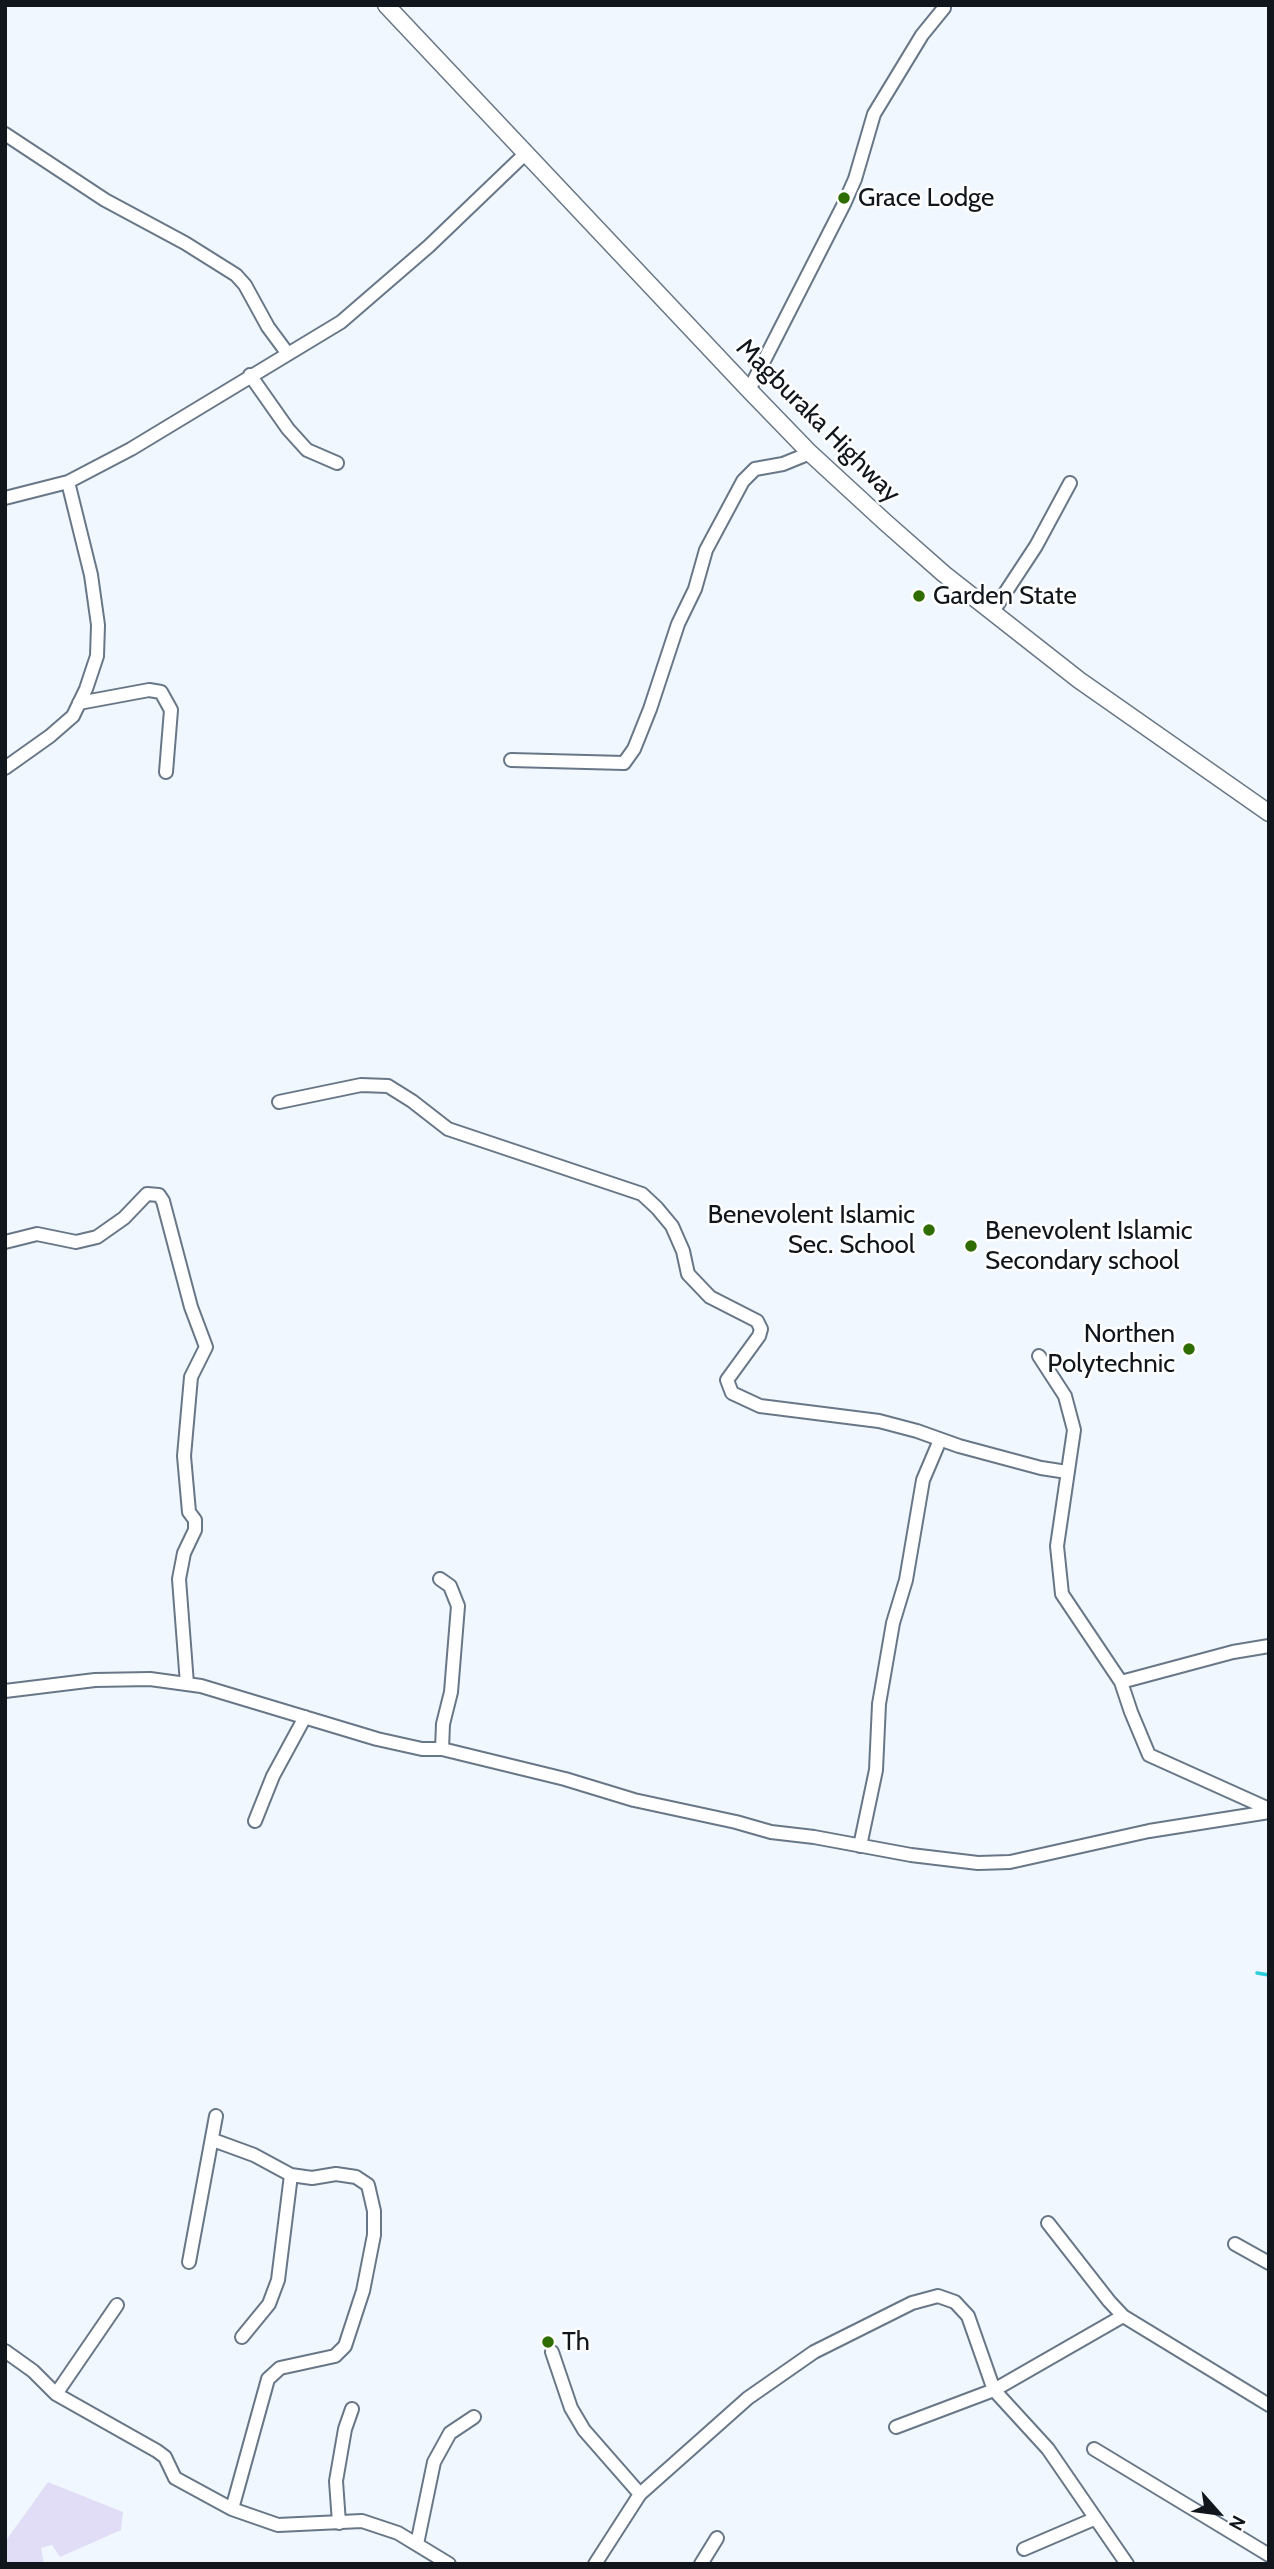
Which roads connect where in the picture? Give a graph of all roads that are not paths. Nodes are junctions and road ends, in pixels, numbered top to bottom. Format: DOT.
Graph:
graph roads {
  1 [pos="386,5"];
  2 [pos="944,8"];
  3 [pos="5,134"];
  4 [pos="526,153"];
  5 [pos="288,354"];
  6 [pos="250,375"];
  7 [pos="749,390"];
  8 [pos="810,453"];
  9 [pos="337,463"];
  10 [pos="68,482"];
  11 [pos="1070,483"];
  12 [pos="5,498"];
  13 [pos="992,614"];
  14 [pos="79,703"];
  15 [pos="510,760"];
  16 [pos="5,768"];
  17 [pos="166,772"];
  18 [pos="1269,813"];
  19 [pos="279,1102"];
  20 [pos="5,1242"];
  21 [pos="1039,1356"];
  22 [pos="940,1440"];
  23 [pos="1067,1472"];
  24 [pos="440,1579"];
  25 [pos="1269,1646"];
  26 [pos="1121,1682"];
  27 [pos="187,1684"];
  28 [pos="5,1691"];
  29 [pos="305,1717"];
  30 [pos="442,1749"];
  31 [pos="1269,1810"];
  32 [pos="255,1821"];
  33 [pos="860,1846"];
  34 [pos="216,2116"];
  35 [pos="213,2140"];
  36 [pos="291,2175"];
  37 [pos="1048,2223"];
  38 [pos="1235,2244"];
  39 [pos="190,2262"];
  40 [pos="1269,2263"];
  41 [pos="117,2305"];
  42 [pos="1123,2316"];
  43 [pos="243,2337"];
  44 [pos="5,2351"];
  45 [pos="552,2352"];
  46 [pos="994,2390"];
  47 [pos="56,2394"];
  48 [pos="1269,2405"];
  49 [pos="352,2409"];
  50 [pos="474,2417"];
  51 [pos="896,2427"];
  52 [pos="1094,2449"];
  53 [pos="640,2494"];
  54 [pos="232,2509"];
  55 [pos="1094,2519"];
  56 [pos="339,2523"];
  57 [pos="717,2538"];
  58 [pos="417,2544"];
  59 [pos="1024,2549"];
  60 [pos="1269,2555"];
  61 [pos="449,2564"];
  62 [pos="595,2564"];
  63 [pos="701,2564"];
  64 [pos="1127,2564"];
  1 -- 4 [label="main road, Magburaka Highway"];
  2 -- 7 [label="street"];
  3 -- 5 [label="street"];
  4 -- 5 [label="street"];
  4 -- 7 [label="main road, Magburaka Highway"];
  5 -- 6 [label="street"];
  6 -- 9 [label="street"];
  6 -- 10 [label="street"];
  7 -- 8 [label="main road, Magburaka Highway"];
  8 -- 13 [label="main road, Magburaka Highway"];
  8 -- 15 [label="street"];
  10 -- 12 [label="street"];
  10 -- 14 [label="street"];
  11 -- 13 [label="street"];
  13 -- 18 [label="main road, Magburaka Highway"];
  14 -- 16 [label="street"];
  14 -- 17 [label="street"];
  19 -- 22 [label="street"];
  20 -- 27 [label="street"];
  21 -- 23 [label="street"];
  22 -- 23 [label="street"];
  22 -- 33 [label="street"];
  23 -- 26 [label="street"];
  24 -- 30 [label="street"];
  25 -- 26 [label="street"];
  26 -- 31 [label="street"];
  27 -- 28 [label="street"];
  27 -- 29 [label="street"];
  29 -- 30 [label="street"];
  29 -- 32 [label="street"];
  30 -- 33 [label="street"];
  31 -- 33 [label="street"];
  34 -- 35 [label="street"];
  35 -- 36 [label="street"];
  35 -- 39 [label="street"];
  36 -- 43 [label="street"];
  36 -- 54 [label="street"];
  37 -- 42 [label="street"];
  38 -- 40 [label="street"];
  41 -- 47 [label="street"];
  42 -- 46 [label="street"];
  42 -- 48 [label="street"];
  44 -- 47 [label="street"];
  45 -- 53 [label="street"];
  46 -- 51 [label="street"];
  46 -- 53 [label="street"];
  46 -- 55 [label="street"];
  47 -- 54 [label="street"];
  49 -- 56 [label="street"];
  50 -- 58 [label="street"];
  52 -- 60 [label="street"];
  53 -- 62 [label="street"];
  54 -- 56 [label="street"];
  55 -- 59 [label="street"];
  55 -- 64 [label="street"];
  56 -- 58 [label="street"];
  57 -- 63 [label="street"];
  58 -- 61 [label="street"];
}
